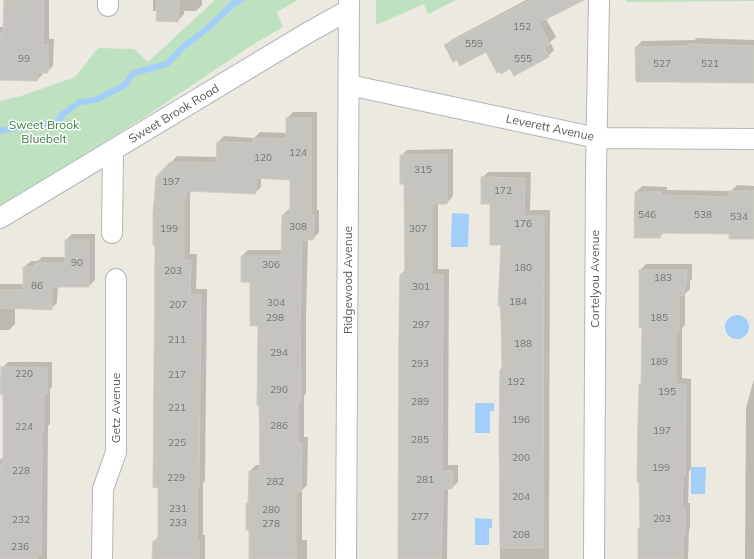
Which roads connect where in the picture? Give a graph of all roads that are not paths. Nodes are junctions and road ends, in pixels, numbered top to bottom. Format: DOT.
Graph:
graph roads {
  1 [pos="600,0"];
  2 [pos="349,5"];
  3 [pos="349,85"];
  4 [pos="597,138"];
  5 [pos="754,139"];
  6 [pos="113,151"];
  7 [pos="0,218"];
  8 [pos="112,233"];
  9 [pos="116,279"];
  10 [pos="102,559"];
  11 [pos="346,559"];
  12 [pos="594,559"];
  1 -- 4 [label="street, Cortelyou Avenue"];
  2 -- 3 [label="street, Ridgewood Avenue"];
  2 -- 6 [label="street, Sweet Brook Road"];
  3 -- 4 [label="street, Leverett Avenue"];
  3 -- 11 [label="street, Ridgewood Avenue"];
  4 -- 5 [label="street, Leverett Avenue"];
  4 -- 12 [label="street, Cortelyou Avenue"];
  6 -- 7 [label="street, Sweet Brook Road"];
  6 -- 8 [label="street"];
  9 -- 10 [label="street, Getz Avenue"];
}
